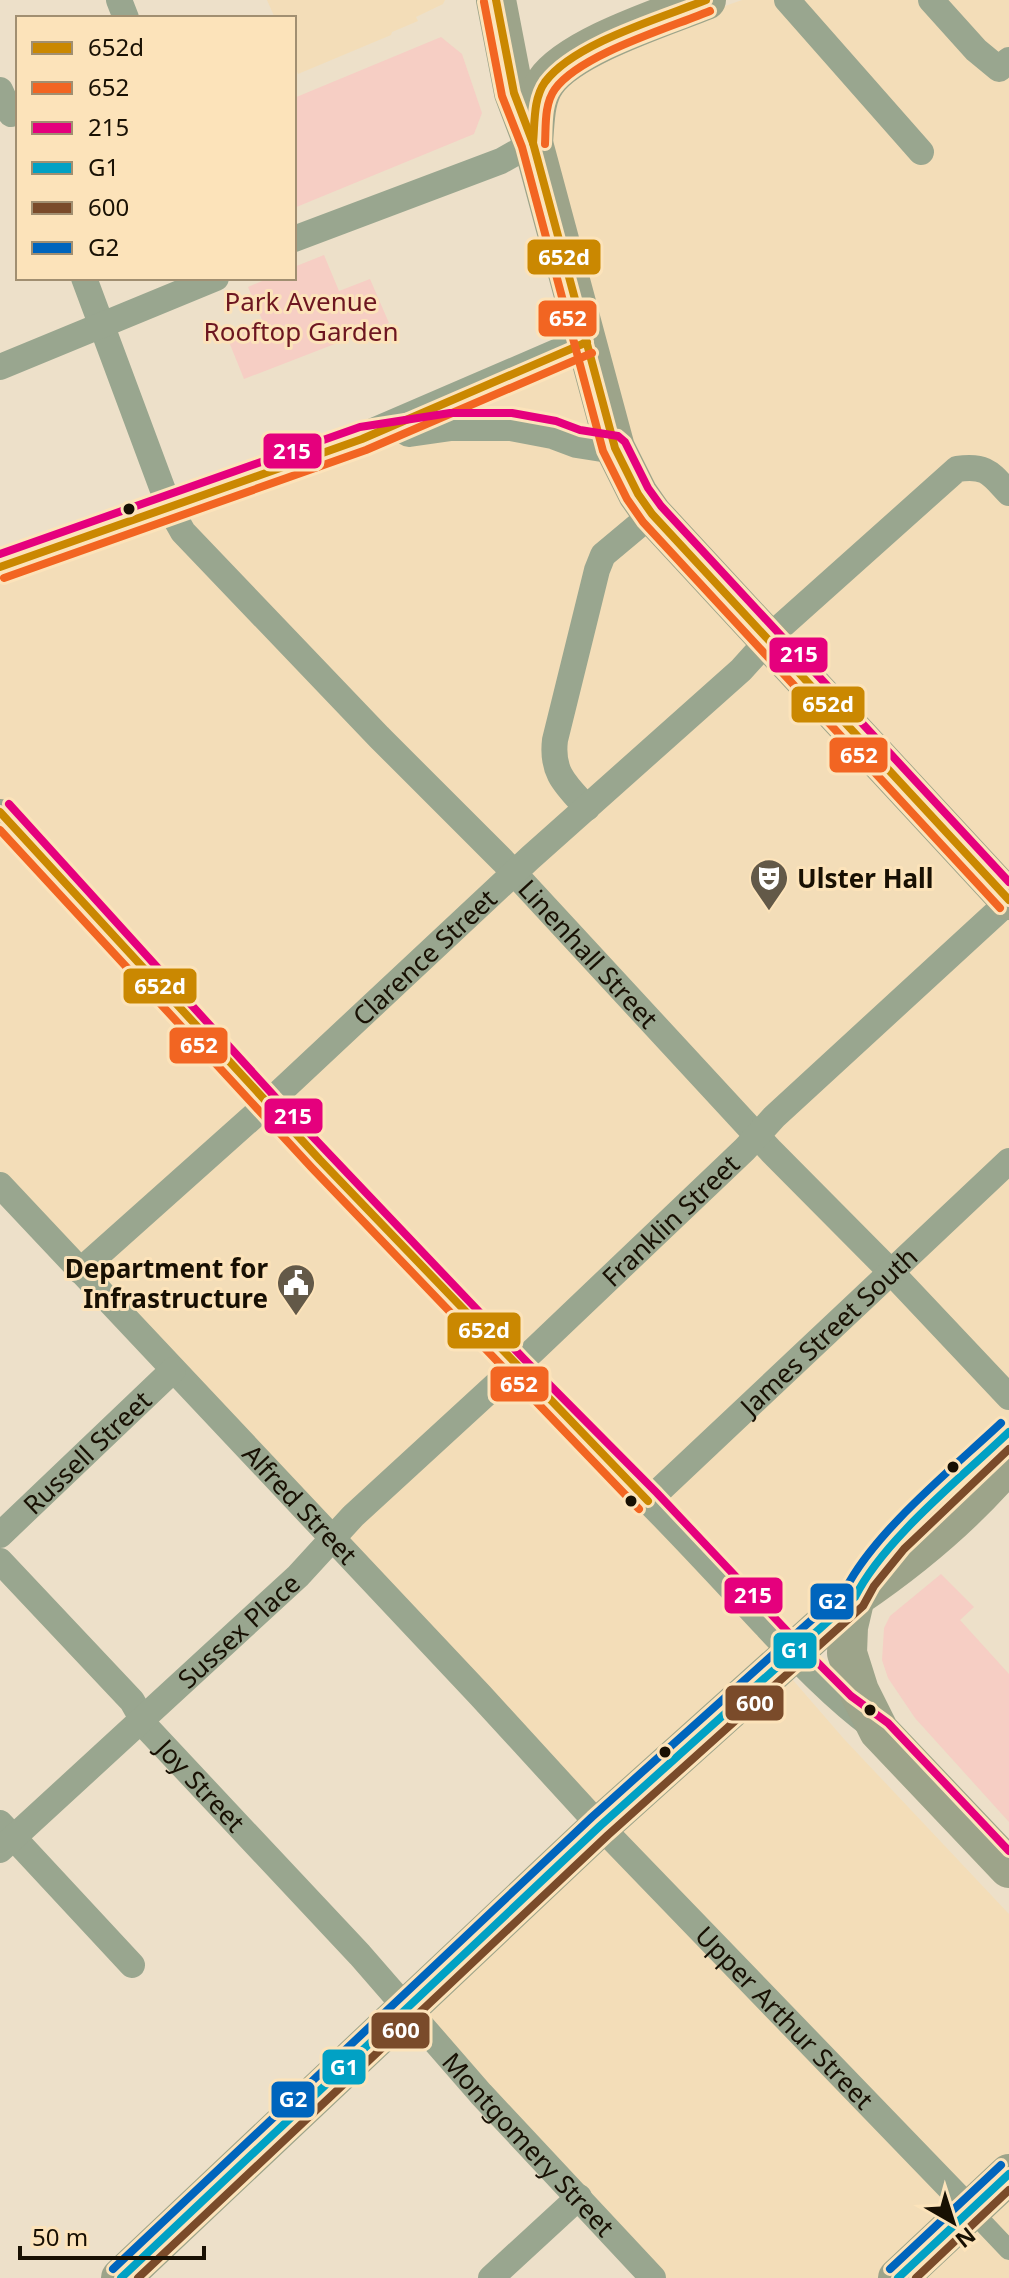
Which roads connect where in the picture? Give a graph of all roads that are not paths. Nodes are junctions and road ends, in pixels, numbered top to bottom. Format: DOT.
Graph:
graph roads {
  1 [pos="706,0"];
  2 [pos="787,0"];
  3 [pos="931,0"];
  4 [pos="499,10"];
  5 [pos="590,48"];
  6 [pos="1004,65"];
  7 [pos="0,90"];
  8 [pos="11,114"];
  9 [pos="533,143"];
  10 [pos="921,152"];
  11 [pos="296,238"];
  12 [pos="85,280"];
  13 [pos="211,280"];
  14 [pos="103,325"];
  15 [pos="587,342"];
  16 [pos="0,367"];
  17 [pos="362,439"];
  18 [pos="615,448"];
  19 [pos="1009,493"];
  20 [pos="170,509"];
  21 [pos="652,514"];
  22 [pos="0,567"];
  23 [pos="768,642"];
  24 [pos="587,808"];
  25 [pos="0,812"];
  26 [pos="514,873"];
  27 [pos="1009,901"];
  28 [pos="266,1105"];
  29 [pos="758,1136"];
  30 [pos="1009,1161"];
  31 [pos="0,1185"];
  32 [pos="80,1271"];
  33 [pos="892,1273"];
  34 [pos="515,1367"];
  35 [pos="173,1370"];
  36 [pos="1009,1397"];
  37 [pos="1009,1462"];
  38 [pos="648,1501"];
  39 [pos="0,1535"];
  40 [pos="332,1538"];
  41 [pos="2,1567"];
  42 [pos="855,1597"];
  43 [pos="793,1655"];
  44 [pos="141,1720"];
  45 [pos="879,1731"];
  46 [pos="600,1826"];
  47 [pos="5,1837"];
  48 [pos="1009,1868"];
  49 [pos="132,1965"];
  50 [pos="405,2009"];
  51 [pos="1009,2174"];
  52 [pos="579,2197"];
  53 [pos="970,2209"];
  54 [pos="1009,2250"];
  55 [pos="121,2278"];
  56 [pos="491,2278"];
  57 [pos="653,2278"];
  58 [pos="898,2278"];
  1 -- 5 [label="main road"];
  2 -- 10 [label="street"];
  3 -- 6 [label="street"];
  4 -- 5 [label="main road"];
  4 -- 9 [label="main road"];
  5 -- 9 [label="main road"];
  7 -- 8 [label="street"];
  9 -- 11 [label="street"];
  9 -- 15 [label="main road"];
  12 -- 14 [label="street, Linenhall Street"];
  13 -- 14 [label="street"];
  14 -- 16 [label="street"];
  14 -- 20 [label="street, Linenhall Street"];
  15 -- 17 [label="street"];
  15 -- 18 [label="main road"];
  17 -- 18 [label="street"];
  17 -- 20 [label="street"];
  18 -- 21 [label="main road"];
  19 -- 23 [label="street, Clarence Street"];
  20 -- 22 [label="street"];
  20 -- 26 [label="street, Linenhall Street"];
  21 -- 23 [label="main road"];
  21 -- 24 [label="street"];
  23 -- 24 [label="street, Clarence Street"];
  23 -- 27 [label="main road"];
  24 -- 26 [label="street, Clarence Street"];
  25 -- 28 [label="street"];
  26 -- 28 [label="street, Clarence Street"];
  26 -- 29 [label="street, Linenhall Street"];
  27 -- 29 [label="street, Franklin Street"];
  28 -- 32 [label="street, Clarence Street"];
  28 -- 34 [label="street"];
  29 -- 33 [label="street, Linenhall Street"];
  29 -- 34 [label="street, Franklin Street"];
  30 -- 33 [label="street, James Street South"];
  31 -- 32 [label="street, Alfred Street"];
  32 -- 35 [label="street, Alfred Street"];
  33 -- 36 [label="street, Linenhall Street"];
  33 -- 38 [label="street, James Street South"];
  34 -- 38 [label="street"];
  34 -- 40 [label="street, Franklin Street"];
  35 -- 39 [label="street, Russell Street"];
  35 -- 40 [label="street, Alfred Street"];
  37 -- 42 [label="main road"];
  38 -- 43 [label="street"];
  40 -- 44 [label="street, Sussex Place"];
  40 -- 46 [label="street, Alfred Street"];
  41 -- 44 [label="street, Joy Street"];
  42 -- 43 [label="main road"];
  42 -- 45 [label="main road"];
  43 -- 45 [label="street"];
  43 -- 46 [label="main road"];
  44 -- 47 [label="street, Sussex Place"];
  44 -- 50 [label="street, Joy Street"];
  45 -- 48 [label="main road"];
  46 -- 50 [label="main road"];
  46 -- 53 [label="street, Upper Arthur Street"];
  47 -- 49 [label="street"];
  50 -- 52 [label="street, Montgomery Street"];
  50 -- 55 [label="main road"];
  51 -- 53 [label="main road"];
  52 -- 56 [label="street"];
  52 -- 57 [label="street, Montgomery Street"];
  53 -- 54 [label="street"];
  53 -- 58 [label="main road"];
}
